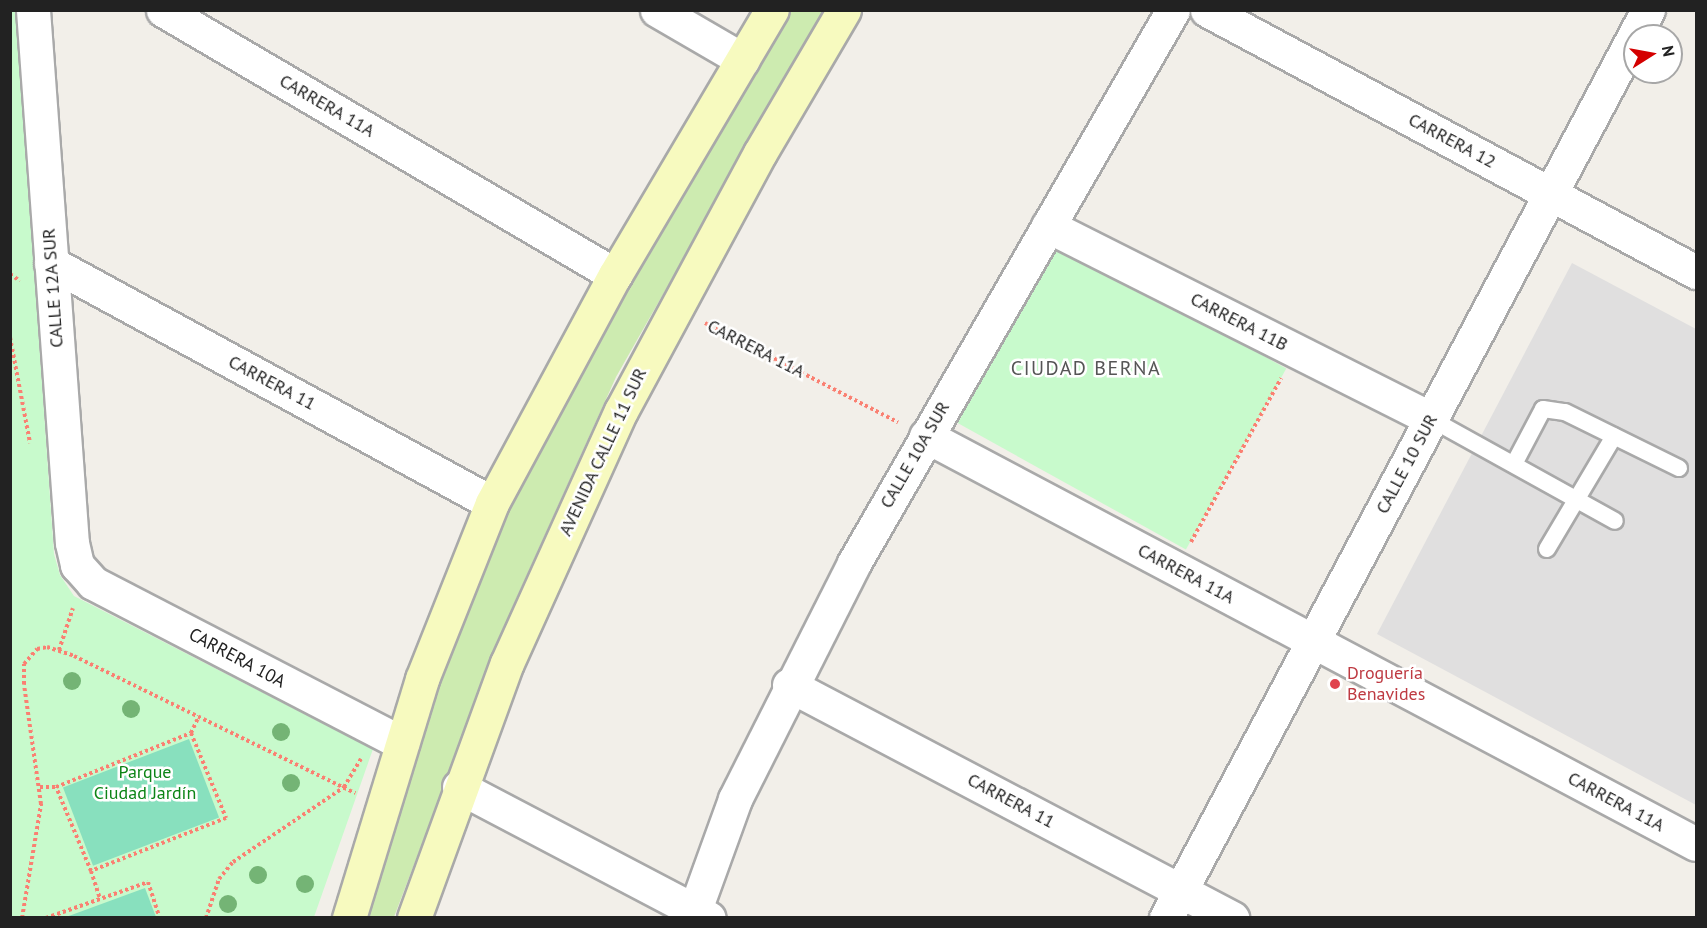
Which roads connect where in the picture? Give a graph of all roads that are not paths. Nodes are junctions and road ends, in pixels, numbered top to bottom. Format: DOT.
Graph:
graph roads {
  1 [pos="33,10"];
  2 [pos="163,10"];
  3 [pos="657,10"];
  4 [pos="772,10"];
  5 [pos="844,10"];
  6 [pos="1173,10"];
  7 [pos="1207,10"];
  8 [pos="1648,10"];
  9 [pos="743,60"];
  10 [pos="1550,194"];
  11 [pos="1048,226"];
  12 [pos="51,263"];
  13 [pos="1696,272"];
  14 [pos="615,275"];
  15 [pos="1431,419"];
  16 [pos="926,436"];
  17 [pos="1614,436"];
  18 [pos="1514,464"];
  19 [pos="1679,468"];
  20 [pos="1578,498"];
  21 [pos="492,503"];
  22 [pos="1615,521"];
  23 [pos="1547,549"];
  24 [pos="77,565"];
  25 [pos="1313,641"];
  26 [pos="789,685"];
  27 [pos="402,743"];
  28 [pos="459,787"];
  29 [pos="1696,844"];
  30 [pos="1174,904"];
  31 [pos="698,915"];
  32 [pos="349,918"];
  33 [pos="414,918"];
  34 [pos="1232,918"];
  1 -- 12 [label="street, CALLE 12A SUR"];
  2 -- 14 [label="street, CARRERA 11A"];
  3 -- 9 [label="street"];
  4 -- 9 [label="main road"];
  5 -- 28 [label="main road, AVENIDA CALLE 11 SUR"];
  6 -- 11 [label="street, CALLE 10A SUR"];
  7 -- 10 [label="street, CARRERA 12"];
  8 -- 10 [label="street, CALLE 10 SUR"];
  9 -- 14 [label="main road"];
  10 -- 13 [label="street, CARRERA 12"];
  10 -- 15 [label="street, CALLE 10 SUR"];
  11 -- 15 [label="street, CARRERA 11B"];
  11 -- 16 [label="street, CALLE 10A SUR"];
  12 -- 21 [label="street, CARRERA 11"];
  12 -- 24 [label="street, CALLE 12A SUR"];
  14 -- 21 [label="main road"];
  15 -- 18 [label="lane"];
  15 -- 25 [label="street, CALLE 10 SUR"];
  16 -- 25 [label="street, CARRERA 11A"];
  16 -- 26 [label="street, CALLE 10A SUR"];
  17 -- 18 [label="lane"];
  17 -- 19 [label="lane"];
  17 -- 20 [label="lane"];
  18 -- 20 [label="lane"];
  20 -- 22 [label="lane"];
  20 -- 23 [label="lane"];
  21 -- 27 [label="main road"];
  24 -- 27 [label="street, CARRERA 10A"];
  25 -- 29 [label="street, CARRERA 11A"];
  25 -- 30 [label="street, CALLE 10 SUR"];
  26 -- 30 [label="street, CARRERA 11"];
  26 -- 31 [label="street, CALLE 10A SUR"];
  27 -- 32 [label="main road"];
  28 -- 31 [label="street"];
  28 -- 33 [label="main road, AVENIDA CALLE 11 SUR"];
  30 -- 34 [label="street, CARRERA 11"];
}
